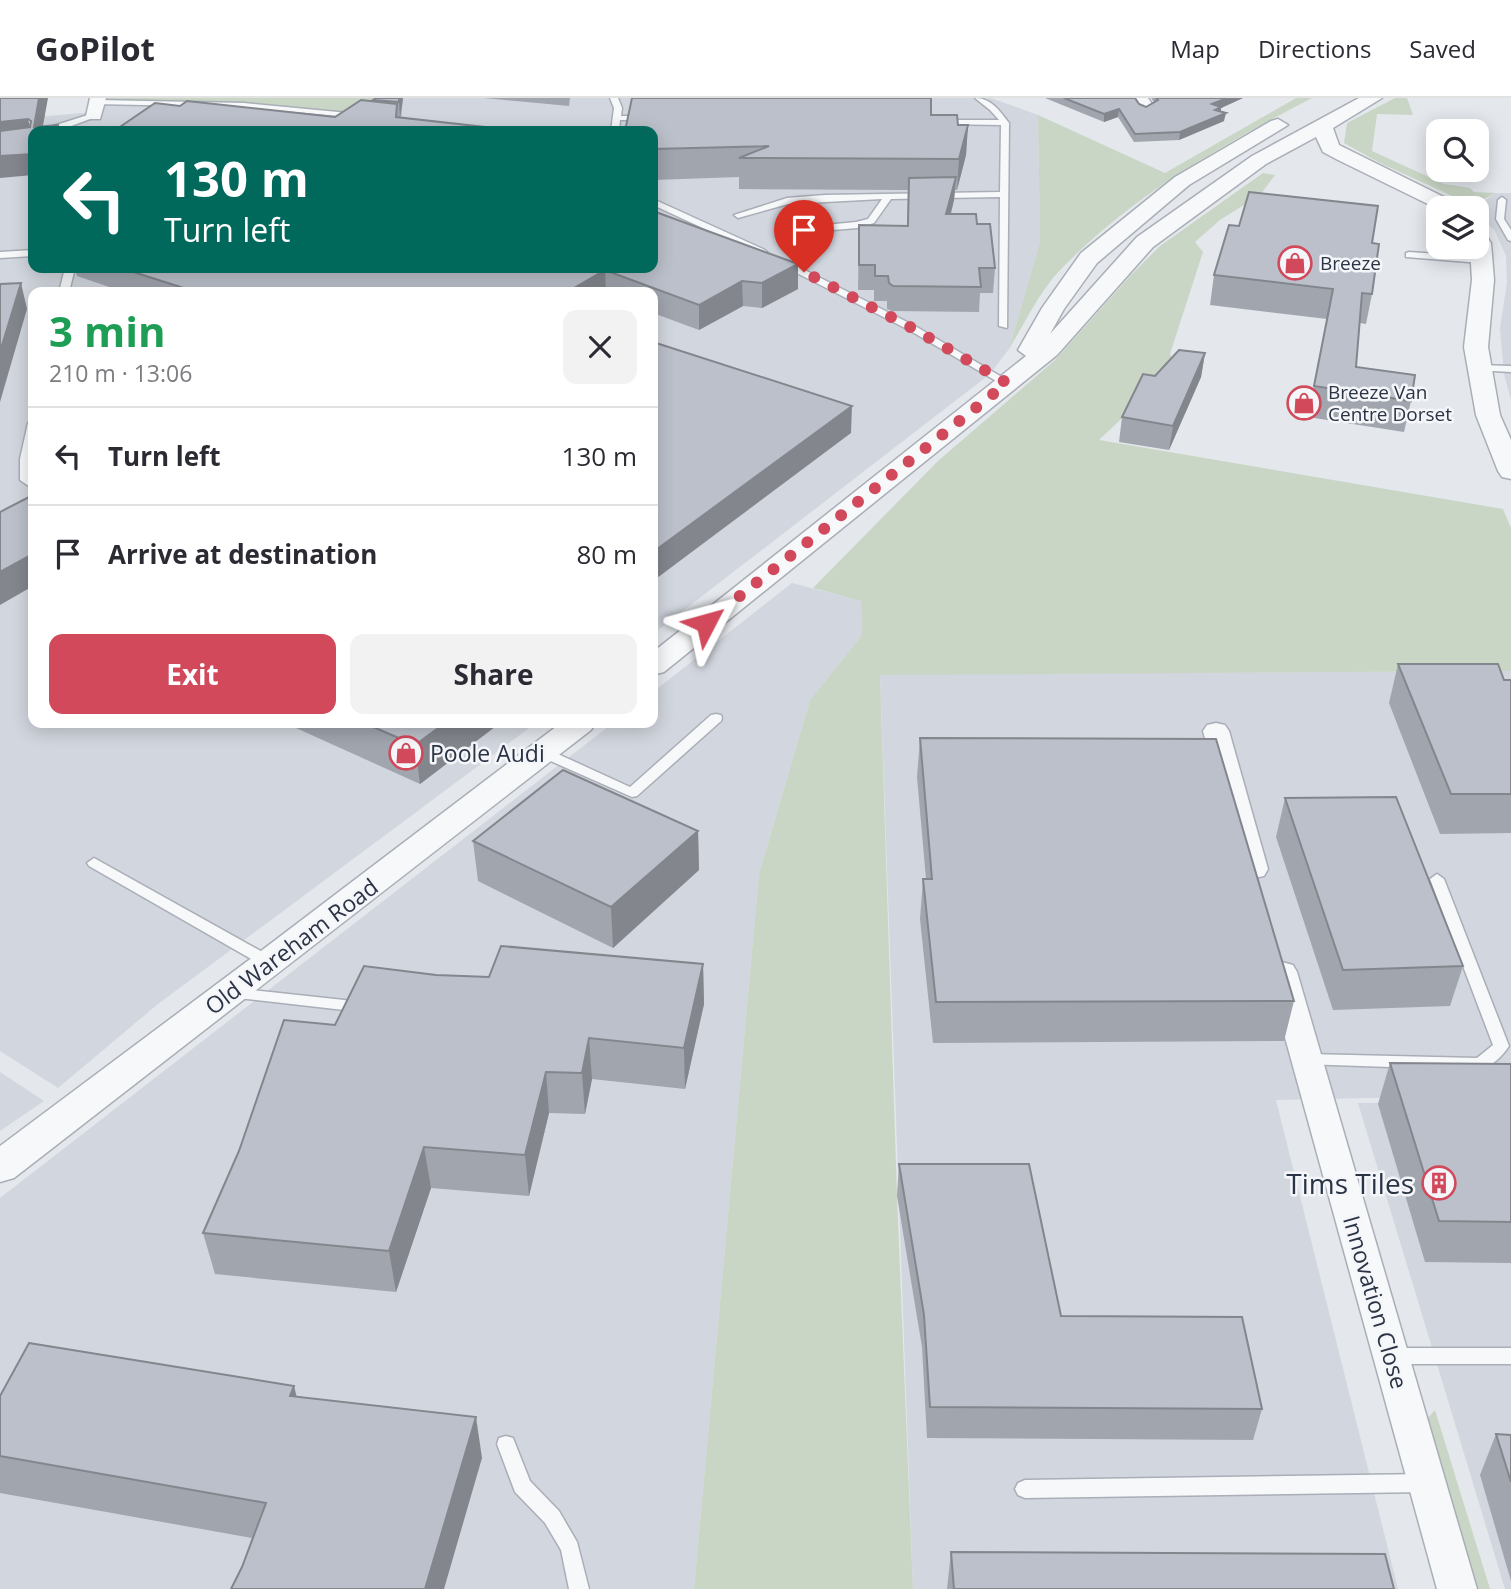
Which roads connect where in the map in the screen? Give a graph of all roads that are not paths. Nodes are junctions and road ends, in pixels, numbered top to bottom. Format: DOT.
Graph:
graph roads {
  1 [pos="614,98"];
  2 [pos="979,98"];
  3 [pos="1373,98"];
  4 [pos="96,105"];
  5 [pos="1313,112"];
  6 [pos="365,117"];
  7 [pos="617,118"];
  8 [pos="659,118"];
  9 [pos="936,122"];
  10 [pos="1005,123"];
  11 [pos="59,126"];
  12 [pos="616,126"];
  13 [pos="1259,160"];
  14 [pos="1355,162"];
  15 [pos="1005,194"];
  16 [pos="1430,196"];
  17 [pos="888,197"];
  18 [pos="1502,200"];
  19 [pos="658,204"];
  20 [pos="738,215"];
  21 [pos="797,230"];
  22 [pos="1511,238"];
  23 [pos="28,253"];
  24 [pos="1426,254"];
  25 [pos="0,255"];
  26 [pos="1409,255"];
  27 [pos="1480,259"];
  28 [pos="1004,326"];
  29 [pos="1479,368"];
  30 [pos="1511,369"];
  31 [pos="1014,377"];
  32 [pos="28,443"];
  33 [pos="1511,471"];
  34 [pos="28,482"];
  35 [pos="658,657"];
  36 [pos="716,718"];
  37 [pos="573,728"];
  38 [pos="1216,731"];
  39 [pos="542,752"];
  40 [pos="94,863"];
  41 [pos="1437,879"];
  42 [pos="1262,900"];
  43 [pos="1273,939"];
  44 [pos="270,963"];
  45 [pos="230,992"];
  46 [pos="344,1006"];
  47 [pos="1308,1060"];
  48 [pos="0,1167"];
  49 [pos="1391,1356"];
  50 [pos="1511,1356"];
  51 [pos="506,1444"];
  52 [pos="1427,1483"];
  53 [pos="1025,1489"];
  54 [pos="579,1589"];
  55 [pos="1457,1589"];
  1 -- 7 [label="lane"];
  2 -- 10 [label="lane"];
  3 -- 5 [label="street"];
  4 -- 6 [label="lane"];
  4 -- 11 [label="lane"];
  5 -- 13 [label="street"];
  5 -- 14 [label="street"];
  5 -- 31 [label="street"];
  7 -- 8 [label="lane"];
  7 -- 12 [label="lane"];
  9 -- 10 [label="lane"];
  10 -- 15 [label="lane"];
  13 -- 14 [label="street"];
  13 -- 31 [label="street"];
  14 -- 16 [label="street"];
  15 -- 17 [label="lane"];
  15 -- 28 [label="lane"];
  17 -- 20 [label="lane"];
  17 -- 21 [label="lane"];
  18 -- 22 [label="lane"];
  19 -- 31 [label="lane"];
  23 -- 25 [label="lane"];
  24 -- 26 [label="lane"];
  27 -- 29 [label="street"];
  29 -- 30 [label="lane"];
  29 -- 33 [label="street"];
  31 -- 35 [label="street"];
  32 -- 34 [label="lane"];
  36 -- 39 [label="lane"];
  37 -- 39 [label="street, Old Wareham Road"];
  38 -- 42 [label="street"];
  39 -- 44 [label="street, Old Wareham Road"];
  40 -- 44 [label="lane"];
  41 -- 47 [label="lane"];
  43 -- 47 [label="street, Innovation Close"];
  44 -- 45 [label="street, Old Wareham Road"];
  45 -- 46 [label="lane"];
  45 -- 48 [label="street, Old Wareham Road"];
  47 -- 49 [label="street, Innovation Close"];
  49 -- 50 [label="lane"];
  49 -- 52 [label="street, Innovation Close"];
  51 -- 54 [label="lane"];
  52 -- 53 [label="lane"];
  52 -- 55 [label="street, Innovation Close"];
}
